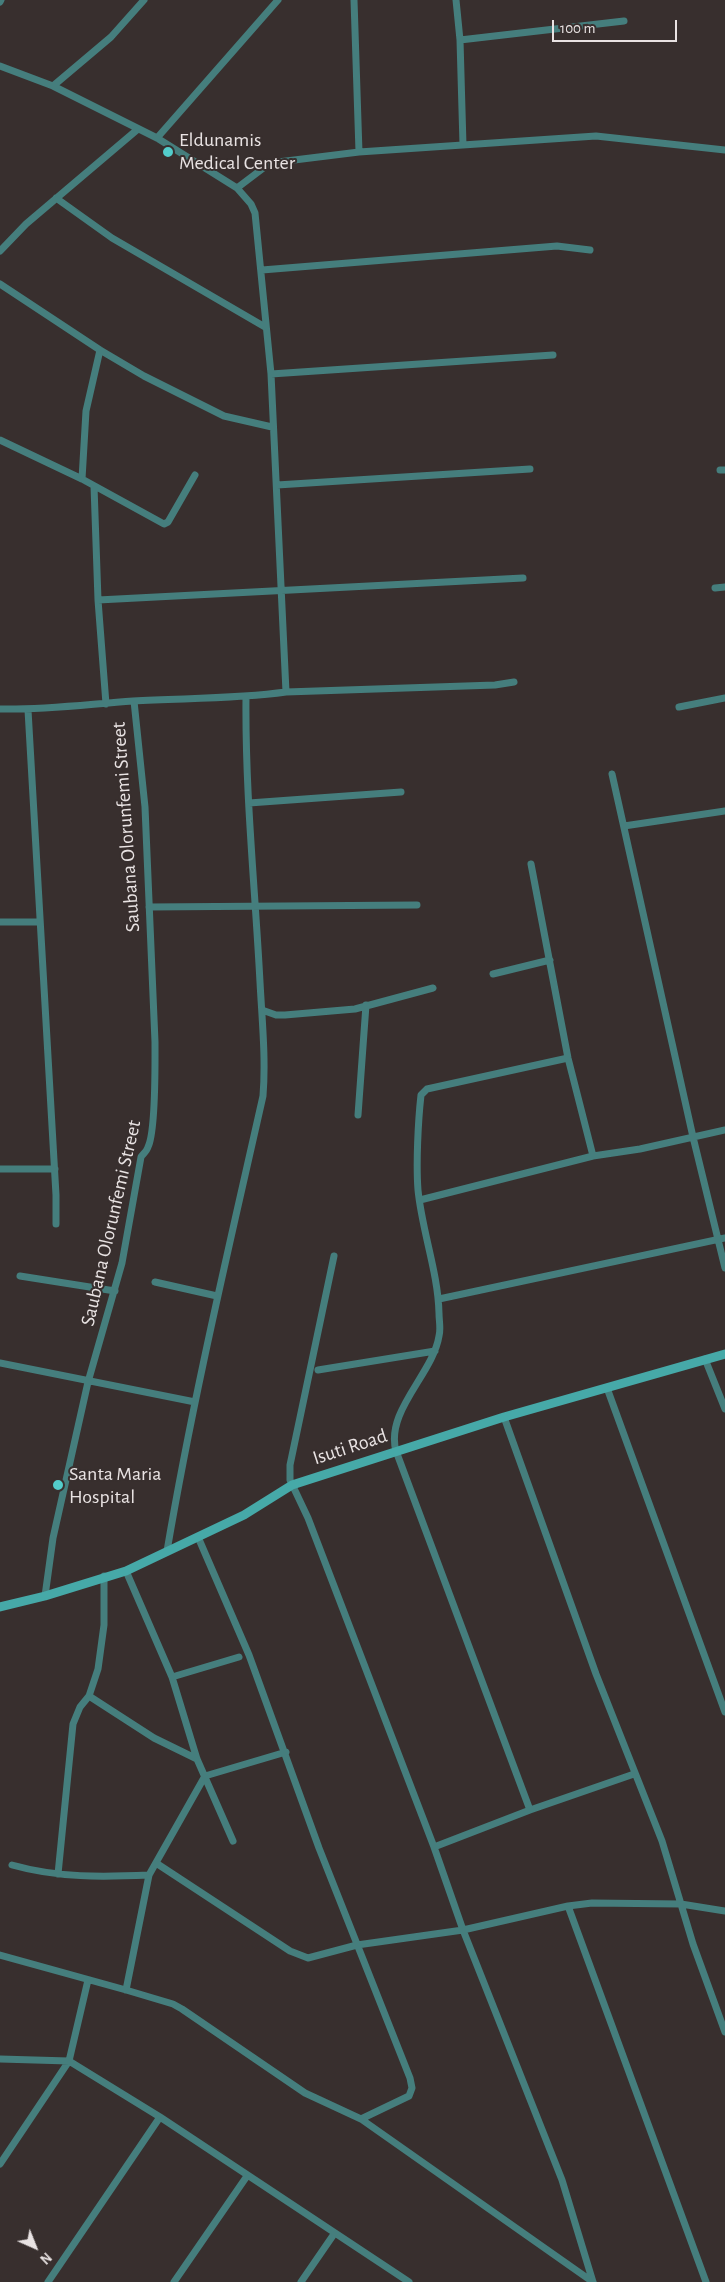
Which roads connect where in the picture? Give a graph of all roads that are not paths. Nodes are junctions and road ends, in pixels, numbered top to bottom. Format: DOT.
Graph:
graph roads {
  1 [pos="144,0"];
  2 [pos="278,0"];
  3 [pos="354,0"];
  4 [pos="456,0"];
  5 [pos="624,21"];
  6 [pos="460,40"];
  7 [pos="0,66"];
  8 [pos="53,86"];
  9 [pos="138,129"];
  10 [pos="157,138"];
  11 [pos="463,145"];
  12 [pos="725,150"];
  13 [pos="359,152"];
  14 [pos="238,188"];
  15 [pos="56,198"];
  16 [pos="590,250"];
  17 [pos="0,251"];
  18 [pos="262,270"];
  19 [pos="0,284"];
  20 [pos="265,327"];
  21 [pos="100,350"];
  22 [pos="553,355"];
  23 [pos="271,374"];
  24 [pos="272,427"];
  25 [pos="0,440"];
  26 [pos="530,469"];
  27 [pos="195,475"];
  28 [pos="82,479"];
  29 [pos="277,485"];
  30 [pos="94,486"];
  31 [pos="523,578"];
  32 [pos="725,587"];
  33 [pos="714,588"];
  34 [pos="281,591"];
  35 [pos="98,600"];
  36 [pos="514,682"];
  37 [pos="286,692"];
  38 [pos="246,697"];
  39 [pos="725,698"];
  40 [pos="134,701"];
  41 [pos="106,704"];
  42 [pos="679,708"];
  43 [pos="0,709"];
  44 [pos="28,710"];
  45 [pos="612,774"];
  46 [pos="401,792"];
  47 [pos="250,803"];
  48 [pos="725,811"];
  49 [pos="624,826"];
  50 [pos="531,864"];
  51 [pos="417,905"];
  52 [pos="256,906"];
  53 [pos="149,907"];
  54 [pos="0,922"];
  55 [pos="40,922"];
  56 [pos="550,960"];
  57 [pos="493,974"];
  58 [pos="433,988"];
  59 [pos="366,1005"];
  60 [pos="262,1010"];
  61 [pos="568,1058"];
  62 [pos="358,1115"];
  63 [pos="725,1130"];
  64 [pos="693,1138"];
  65 [pos="593,1156"];
  66 [pos="0,1169"];
  67 [pos="54,1170"];
  68 [pos="420,1200"];
  69 [pos="56,1224"];
  70 [pos="722,1239"];
  71 [pos="334,1256"];
  72 [pos="725,1268"];
  73 [pos="20,1276"];
  74 [pos="155,1282"];
  75 [pos="115,1291"];
  76 [pos="217,1296"];
  77 [pos="438,1299"];
  78 [pos="435,1351"];
  79 [pos="725,1354"];
  80 [pos="705,1359"];
  81 [pos="0,1363"];
  82 [pos="318,1370"];
  83 [pos="88,1382"];
  84 [pos="607,1388"];
  85 [pos="195,1402"];
  86 [pos="725,1409"];
  87 [pos="504,1417"];
  88 [pos="396,1451"];
  89 [pos="292,1485"];
  90 [pos="198,1537"];
  91 [pos="167,1551"];
  92 [pos="126,1571"];
  93 [pos="104,1576"];
  94 [pos="45,1596"];
  95 [pos="0,1607"];
  96 [pos="239,1657"];
  97 [pos="172,1677"];
  98 [pos="89,1696"];
  99 [pos="725,1712"];
  100 [pos="286,1752"];
  101 [pos="197,1759"];
  102 [pos="634,1774"];
  103 [pos="205,1776"];
  104 [pos="530,1810"];
  105 [pos="234,1841"];
  106 [pos="434,1847"];
  107 [pos="156,1863"];
  108 [pos="12,1866"];
  109 [pos="58,1874"];
  110 [pos="149,1875"];
  111 [pos="681,1904"];
  112 [pos="568,1906"];
  113 [pos="725,1911"];
  114 [pos="463,1930"];
  115 [pos="357,1945"];
  116 [pos="0,1956"];
  117 [pos="88,1980"];
  118 [pos="126,1990"];
  119 [pos="723,2019"];
  120 [pos="725,2032"];
  121 [pos="0,2059"];
  122 [pos="69,2061"];
  123 [pos="160,2117"];
  124 [pos="361,2119"];
  125 [pos="0,2164"];
  126 [pos="247,2176"];
  127 [pos="334,2234"];
  128 [pos="48,2282"];
  129 [pos="174,2282"];
  130 [pos="301,2282"];
  131 [pos="409,2282"];
  132 [pos="593,2282"];
  133 [pos="706,2282"];
  1 -- 8 [label="street"];
  2 -- 10 [label="street"];
  3 -- 13 [label="street"];
  4 -- 6 [label="street"];
  5 -- 6 [label="street"];
  6 -- 11 [label="street"];
  7 -- 8 [label="street"];
  8 -- 9 [label="street"];
  9 -- 10 [label="street"];
  9 -- 15 [label="street"];
  10 -- 14 [label="street"];
  11 -- 12 [label="street"];
  11 -- 13 [label="street"];
  13 -- 14 [label="street"];
  14 -- 18 [label="street"];
  15 -- 17 [label="street"];
  15 -- 20 [label="street"];
  16 -- 18 [label="street"];
  18 -- 20 [label="street"];
  19 -- 21 [label="street"];
  20 -- 23 [label="street"];
  21 -- 24 [label="street"];
  21 -- 28 [label="street"];
  22 -- 23 [label="street"];
  23 -- 24 [label="street"];
  24 -- 29 [label="street"];
  25 -- 28 [label="street"];
  26 -- 29 [label="street"];
  27 -- 30 [label="street"];
  28 -- 30 [label="street"];
  29 -- 34 [label="street"];
  30 -- 35 [label="street"];
  31 -- 34 [label="street"];
  32 -- 33 [label="street"];
  34 -- 35 [label="street"];
  34 -- 37 [label="street"];
  35 -- 41 [label="street"];
  36 -- 37 [label="street"];
  37 -- 38 [label="street"];
  38 -- 40 [label="street"];
  38 -- 47 [label="street"];
  39 -- 42 [label="street"];
  40 -- 41 [label="street"];
  40 -- 53 [label="street, Saubana Olorunfemi Street"];
  41 -- 44 [label="street"];
  43 -- 44 [label="street"];
  44 -- 55 [label="street"];
  45 -- 49 [label="street"];
  46 -- 47 [label="street"];
  47 -- 52 [label="street"];
  48 -- 49 [label="street"];
  49 -- 64 [label="street"];
  50 -- 56 [label="street"];
  51 -- 52 [label="street"];
  52 -- 53 [label="street"];
  52 -- 60 [label="street"];
  53 -- 75 [label="street, Saubana Olorunfemi Street"];
  54 -- 55 [label="street"];
  55 -- 67 [label="street"];
  56 -- 57 [label="street"];
  56 -- 61 [label="street"];
  58 -- 59 [label="street"];
  59 -- 60 [label="street"];
  59 -- 62 [label="street"];
  60 -- 76 [label="street"];
  61 -- 65 [label="street"];
  61 -- 68 [label="street"];
  63 -- 64 [label="street"];
  64 -- 65 [label="street"];
  64 -- 70 [label="street"];
  65 -- 68 [label="street"];
  66 -- 67 [label="street"];
  67 -- 69 [label="street"];
  68 -- 77 [label="street"];
  70 -- 72 [label="street"];
  70 -- 77 [label="street"];
  71 -- 89 [label="street"];
  73 -- 75 [label="street"];
  74 -- 76 [label="street"];
  75 -- 83 [label="street, Saubana Olorunfemi Street"];
  76 -- 85 [label="street"];
  77 -- 78 [label="street"];
  78 -- 82 [label="street"];
  78 -- 88 [label="street"];
  79 -- 80 [label="street, Isuti Road"];
  80 -- 84 [label="street, Isuti Road"];
  80 -- 86 [label="street"];
  81 -- 83 [label="street"];
  83 -- 85 [label="street"];
  83 -- 94 [label="street, Saubana Olorunfemi Street"];
  84 -- 87 [label="street, Isuti Road"];
  84 -- 99 [label="street"];
  85 -- 91 [label="street"];
  87 -- 88 [label="street, Isuti Road"];
  87 -- 102 [label="street"];
  88 -- 89 [label="street, Isuti Road"];
  88 -- 104 [label="street"];
  89 -- 90 [label="street, Isuti Road"];
  89 -- 106 [label="street"];
  90 -- 91 [label="street, Isuti Road"];
  90 -- 100 [label="street"];
  91 -- 92 [label="street, Isuti Road"];
  92 -- 93 [label="street, Isuti Road"];
  92 -- 97 [label="street"];
  93 -- 94 [label="street, Isuti Road"];
  93 -- 98 [label="street"];
  94 -- 95 [label="street, Isuti Road"];
  96 -- 97 [label="street"];
  97 -- 101 [label="street"];
  98 -- 101 [label="street"];
  98 -- 109 [label="street"];
  100 -- 103 [label="street"];
  100 -- 115 [label="street"];
  101 -- 103 [label="street"];
  102 -- 104 [label="street"];
  102 -- 111 [label="street"];
  103 -- 105 [label="street"];
  103 -- 107 [label="street"];
  104 -- 106 [label="street"];
  106 -- 114 [label="street"];
  107 -- 110 [label="street"];
  107 -- 115 [label="street"];
  108 -- 109 [label="street"];
  109 -- 110 [label="street"];
  110 -- 118 [label="street"];
  111 -- 112 [label="street"];
  111 -- 113 [label="street"];
  111 -- 119 [label="street"];
  112 -- 114 [label="street"];
  112 -- 133 [label="street"];
  114 -- 115 [label="street"];
  114 -- 132 [label="street"];
  115 -- 124 [label="street"];
  116 -- 117 [label="street"];
  117 -- 118 [label="street"];
  117 -- 122 [label="street"];
  118 -- 124 [label="street"];
  119 -- 120 [label="street"];
  121 -- 122 [label="street"];
  122 -- 123 [label="street"];
  122 -- 125 [label="street"];
  123 -- 126 [label="street"];
  123 -- 128 [label="street"];
  124 -- 132 [label="street"];
  126 -- 127 [label="street"];
  126 -- 129 [label="street"];
  127 -- 130 [label="street"];
  127 -- 131 [label="street"];
}
